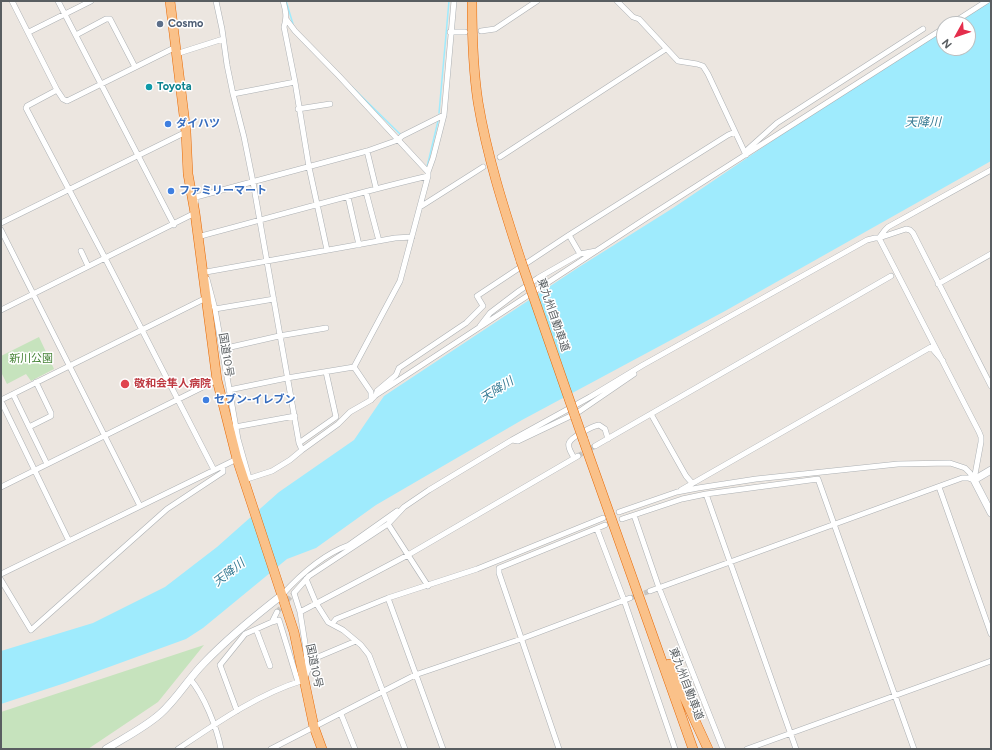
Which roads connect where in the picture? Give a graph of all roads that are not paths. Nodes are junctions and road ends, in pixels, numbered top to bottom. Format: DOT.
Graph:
graph roads {
  1 [pos="12,1"];
  2 [pos="58,1"];
  3 [pos="91,1"];
  4 [pos="170,1"];
  5 [pos="216,1"];
  6 [pos="284,1"];
  7 [pos="454,1"];
  8 [pos="472,1"];
  9 [pos="537,1"];
  10 [pos="617,1"];
  11 [pos="987,1"];
  12 [pos="65,14"];
  13 [pos="964,16"];
  14 [pos="286,19"];
  15 [pos="923,29"];
  16 [pos="481,31"];
  17 [pos="28,32"];
  18 [pos="450,32"];
  19 [pos="465,32"];
  20 [pos="936,33"];
  21 [pos="76,35"];
  22 [pos="224,39"];
  23 [pos="666,49"];
  24 [pos="176,51"];
  25 [pos="135,67"];
  26 [pos="295,82"];
  27 [pos="101,84"];
  28 [pos="57,90"];
  29 [pos="233,94"];
  30 [pos="330,104"];
  31 [pos="298,109"];
  32 [pos="444,115"];
  33 [pos="186,132"];
  34 [pos="735,132"];
  35 [pos="398,140"];
  36 [pos="367,151"];
  37 [pos="138,154"];
  38 [pos="746,155"];
  39 [pos="500,156"];
  40 [pos="309,167"];
  41 [pos="483,167"];
  42 [pos="991,170"];
  43 [pos="428,174"];
  44 [pos="253,182"];
  45 [pos="376,188"];
  46 [pos="68,189"];
  47 [pos="366,192"];
  48 [pos="348,197"];
  49 [pos="317,204"];
  50 [pos="420,207"];
  51 [pos="195,213"];
  52 [pos="259,220"];
  53 [pos="1,223"];
  54 [pos="174,225"];
  55 [pos="1,230"];
  56 [pos="569,235"];
  57 [pos="201,236"];
  58 [pos="412,237"];
  59 [pos="879,238"];
  60 [pos="379,241"];
  61 [pos="359,245"];
  62 [pos="327,250"];
  63 [pos="81,251"];
  64 [pos="598,251"];
  65 [pos="580,254"];
  66 [pos="991,254"];
  67 [pos="105,258"];
  68 [pos="267,261"];
  69 [pos="88,266"];
  70 [pos="206,272"];
  71 [pos="891,276"];
  72 [pos="938,284"];
  73 [pos="33,294"];
  74 [pos="206,298"];
  75 [pos="274,299"];
  76 [pos="215,309"];
  77 [pos="1,310"];
  78 [pos="326,328"];
  79 [pos="142,330"];
  80 [pos="477,330"];
  81 [pos="212,331"];
  82 [pos="280,336"];
  83 [pos="222,349"];
  84 [pos="943,361"];
  85 [pos="69,366"];
  86 [pos="354,367"];
  87 [pos="326,372"];
  88 [pos="287,378"];
  89 [pos="217,380"];
  90 [pos="36,382"];
  91 [pos="991,386"];
  92 [pos="229,390"];
  93 [pos="13,394"];
  94 [pos="376,395"];
  95 [pos="1,400"];
  96 [pos="178,400"];
  97 [pos="371,400"];
  98 [pos="651,414"];
  99 [pos="294,416"];
  100 [pos="29,427"];
  101 [pos="235,427"];
  102 [pos="104,436"];
  103 [pos="608,439"];
  104 [pos="299,443"];
  105 [pos="595,446"];
  106 [pos="302,450"];
  107 [pos="237,459"];
  108 [pos="47,464"];
  109 [pos="223,466"];
  110 [pos="35,470"];
  111 [pos="214,470"];
  112 [pos="991,470"];
  113 [pos="974,480"];
  114 [pos="246,481"];
  115 [pos="692,483"];
  116 [pos="1,487"];
  117 [pos="939,487"];
  118 [pos="677,492"];
  119 [pos="706,494"];
  120 [pos="140,506"];
  121 [pos="404,507"];
  122 [pos="619,512"];
  123 [pos="991,512"];
  124 [pos="634,515"];
  125 [pos="622,519"];
  126 [pos="388,524"];
  127 [pos="834,525"];
  128 [pos="597,529"];
  129 [pos="69,541"];
  130 [pos="408,555"];
  131 [pos="730,562"];
  132 [pos="321,568"];
  133 [pos="306,571"];
  134 [pos="1,574"];
  135 [pos="633,576"];
  136 [pos="306,579"];
  137 [pos="1,580"];
  138 [pos="428,586"];
  139 [pos="659,588"];
  140 [pos="650,591"];
  141 [pos="282,595"];
  142 [pos="388,598"];
  143 [pos="630,598"];
  144 [pos="624,600"];
  145 [pos="316,603"];
  146 [pos="277,612"];
  147 [pos="300,612"];
  148 [pos="272,622"];
  149 [pos="332,624"];
  150 [pos="651,628"];
  151 [pos="256,629"];
  152 [pos="243,632"];
  153 [pos="991,634"];
  154 [pos="521,640"];
  155 [pos="356,641"];
  156 [pos="318,657"];
  157 [pos="991,661"];
  158 [pos="270,666"];
  159 [pos="415,675"];
  160 [pos="190,679"];
  161 [pos="301,681"];
  162 [pos="383,693"];
  163 [pos="895,696"];
  164 [pos="237,711"];
  165 [pos="341,714"];
  166 [pos="681,718"];
  167 [pos="215,724"];
  168 [pos="314,727"];
  169 [pos="791,733"];
  170 [pos="106,749"];
  171 [pos="178,749"];
  172 [pos="221,749"];
  173 [pos="271,749"];
  174 [pos="322,749"];
  175 [pos="355,749"];
  176 [pos="405,749"];
  177 [pos="443,749"];
  178 [pos="559,749"];
  179 [pos="675,749"];
  180 [pos="688,749"];
  181 [pos="693,749"];
  182 [pos="698,749"];
  183 [pos="708,749"];
  184 [pos="723,749"];
  185 [pos="747,749"];
  186 [pos="796,749"];
  187 [pos="914,749"];
  1 -- 17 [label="street"];
  2 -- 12 [label="street"];
  3 -- 12 [label="street"];
  4 -- 24 [label="highway, 国道10号"];
  5 -- 22 [label="street"];
  6 -- 14 [label="street"];
  7 -- 18 [label="street"];
  8 -- 135 [label="highway, 東九州自動車道, bridge"];
  9 -- 16 [label="street"];
  10 -- 23 [label="street"];
  11 -- 13 [label="street"];
  12 -- 17 [label="street"];
  12 -- 21 [label="street"];
  14 -- 26 [label="street"];
  14 -- 35 [label="street"];
  15 -- 38 [label="street"];
  17 -- 28 [label="street"];
  18 -- 19 [label="street"];
  18 -- 32 [label="street"];
  20 -- 38 [label="street"];
  21 -- 25 [label="street"];
  21 -- 27 [label="street"];
  22 -- 24 [label="street"];
  22 -- 29 [label="street"];
  23 -- 34 [label="street"];
  23 -- 39 [label="street"];
  24 -- 25 [label="street"];
  24 -- 33 [label="highway, 国道10号"];
  25 -- 27 [label="street"];
  26 -- 29 [label="street"];
  26 -- 31 [label="street"];
  27 -- 28 [label="street"];
  27 -- 37 [label="street"];
  28 -- 46 [label="street"];
  29 -- 44 [label="street"];
  30 -- 31 [label="street"];
  31 -- 40 [label="street"];
  32 -- 35 [label="street"];
  32 -- 43 [label="street"];
  33 -- 37 [label="street"];
  33 -- 51 [label="highway, 国道10号"];
  34 -- 38 [label="street"];
  34 -- 56 [label="street"];
  35 -- 36 [label="street"];
  35 -- 43 [label="street"];
  36 -- 40 [label="street"];
  36 -- 45 [label="street"];
  37 -- 46 [label="street"];
  37 -- 54 [label="street"];
  38 -- 64 [label="street"];
  40 -- 44 [label="street"];
  40 -- 49 [label="street"];
  41 -- 50 [label="street"];
  42 -- 59 [label="street"];
  43 -- 45 [label="street"];
  43 -- 50 [label="street"];
  44 -- 52 [label="street"];
  44 -- 57 [label="street"];
  45 -- 47 [label="street"];
  46 -- 53 [label="street"];
  46 -- 67 [label="street"];
  47 -- 48 [label="street"];
  47 -- 60 [label="street"];
  48 -- 49 [label="street"];
  48 -- 61 [label="street"];
  49 -- 52 [label="street"];
  49 -- 62 [label="street"];
  50 -- 58 [label="street"];
  51 -- 54 [label="street"];
  51 -- 74 [label="highway, 国道10号"];
  52 -- 57 [label="street"];
  52 -- 68 [label="street"];
  54 -- 67 [label="street"];
  55 -- 73 [label="street"];
  56 -- 65 [label="street"];
  56 -- 94 [label="street"];
  57 -- 70 [label="street"];
  58 -- 60 [label="street"];
  58 -- 86 [label="street"];
  59 -- 72 [label="street"];
  59 -- 84 [label="street"];
  59 -- 121 [label="street"];
  60 -- 61 [label="street"];
  61 -- 62 [label="street"];
  62 -- 68 [label="street"];
  63 -- 69 [label="street"];
  64 -- 65 [label="street"];
  64 -- 80 [label="street"];
  65 -- 80 [label="street"];
  66 -- 72 [label="street"];
  67 -- 69 [label="street"];
  67 -- 79 [label="street"];
  68 -- 70 [label="street"];
  68 -- 75 [label="street"];
  69 -- 73 [label="street"];
  70 -- 76 [label="street"];
  71 -- 98 [label="street"];
  72 -- 91 [label="street"];
  73 -- 77 [label="street"];
  73 -- 85 [label="street"];
  74 -- 79 [label="street"];
  74 -- 81 [label="highway, 国道10号"];
  75 -- 76 [label="street"];
  75 -- 82 [label="street"];
  76 -- 81 [label="street"];
  76 -- 83 [label="street"];
  78 -- 82 [label="street"];
  79 -- 85 [label="street"];
  79 -- 96 [label="street"];
  80 -- 94 [label="street"];
  81 -- 83 [label="street"];
  81 -- 89 [label="highway, 国道10号"];
  82 -- 83 [label="street"];
  82 -- 88 [label="street"];
  83 -- 92 [label="street"];
  84 -- 113 [label="street"];
  84 -- 115 [label="street"];
  85 -- 90 [label="street"];
  85 -- 102 [label="street"];
  86 -- 87 [label="street"];
  86 -- 97 [label="street"];
  87 -- 88 [label="street"];
  87 -- 104 [label="street"];
  88 -- 92 [label="street"];
  88 -- 99 [label="street"];
  89 -- 96 [label="street"];
  89 -- 107 [label="highway, 国道10号"];
  90 -- 93 [label="street"];
  90 -- 100 [label="street"];
  92 -- 101 [label="street"];
  93 -- 95 [label="street"];
  93 -- 100 [label="street"];
  94 -- 97 [label="street"];
  95 -- 110 [label="street"];
  96 -- 102 [label="street"];
  96 -- 111 [label="street"];
  97 -- 106 [label="street"];
  98 -- 103 [label="street"];
  98 -- 115 [label="street"];
  99 -- 101 [label="street"];
  99 -- 104 [label="street"];
  100 -- 108 [label="street"];
  101 -- 114 [label="street"];
  102 -- 108 [label="street"];
  102 -- 120 [label="street"];
  103 -- 105 [label="street"];
  103 -- 130 [label="street"];
  104 -- 106 [label="street"];
  106 -- 114 [label="street"];
  107 -- 109 [label="street"];
  107 -- 114 [label="highway, 国道10号"];
  108 -- 110 [label="street"];
  109 -- 111 [label="street"];
  109 -- 137 [label="street"];
  110 -- 116 [label="street"];
  110 -- 129 [label="street"];
  111 -- 120 [label="street"];
  112 -- 113 [label="street"];
  113 -- 117 [label="street"];
  113 -- 118 [label="street"];
  113 -- 123 [label="street"];
  114 -- 141 [label="highway, 国道10号"];
  115 -- 118 [label="street"];
  117 -- 127 [label="street"];
  117 -- 153 [label="street"];
  118 -- 122 [label="street"];
  119 -- 124 [label="street"];
  119 -- 127 [label="street"];
  119 -- 131 [label="street"];
  120 -- 129 [label="street"];
  121 -- 126 [label="street"];
  121 -- 133 [label="street"];
  124 -- 125 [label="street"];
  124 -- 139 [label="street"];
  126 -- 130 [label="street"];
  126 -- 132 [label="street"];
  127 -- 131 [label="street"];
  127 -- 163 [label="street"];
  128 -- 138 [label="street"];
  128 -- 144 [label="street"];
  128 -- 154 [label="street"];
  129 -- 134 [label="street"];
  130 -- 138 [label="street"];
  130 -- 145 [label="street"];
  131 -- 139 [label="street"];
  131 -- 169 [label="street"];
  132 -- 133 [label="street"];
  132 -- 136 [label="street"];
  133 -- 141 [label="street"];
  135 -- 150 [label="highway, 東九州自動車道"];
  135 -- 183 [label="highway"];
  136 -- 145 [label="street"];
  136 -- 147 [label="street"];
  138 -- 142 [label="street"];
  139 -- 140 [label="street"];
  139 -- 184 [label="street"];
  141 -- 152 [label="street"];
  141 -- 161 [label="highway, 国道10号"];
  142 -- 149 [label="street"];
  142 -- 159 [label="street"];
  143 -- 144 [label="street"];
  144 -- 154 [label="street"];
  144 -- 179 [label="street"];
  145 -- 147 [label="street"];
  145 -- 149 [label="street"];
  146 -- 148 [label="street"];
  147 -- 161 [label="street"];
  148 -- 151 [label="street"];
  148 -- 161 [label="street"];
  149 -- 155 [label="street"];
  150 -- 166 [label="highway, 東九州自動車道"];
  150 -- 182 [label="highway, 東九州自動車道"];
  151 -- 152 [label="street"];
  151 -- 158 [label="street"];
  152 -- 160 [label="street"];
  152 -- 164 [label="street"];
  154 -- 159 [label="street"];
  154 -- 178 [label="street"];
  155 -- 156 [label="street"];
  155 -- 162 [label="street"];
  157 -- 163 [label="street"];
  159 -- 162 [label="street"];
  159 -- 177 [label="street"];
  160 -- 167 [label="street"];
  160 -- 170 [label="street"];
  161 -- 164 [label="street"];
  161 -- 168 [label="highway, 国道10号"];
  162 -- 165 [label="street"];
  162 -- 176 [label="street"];
  163 -- 169 [label="street"];
  163 -- 187 [label="street"];
  164 -- 167 [label="street"];
  165 -- 168 [label="street"];
  165 -- 175 [label="street"];
  166 -- 180 [label="highway"];
  166 -- 181 [label="highway, 東九州自動車道"];
  167 -- 171 [label="street"];
  167 -- 172 [label="street"];
  168 -- 173 [label="street"];
  168 -- 174 [label="highway, 国道10号"];
  169 -- 185 [label="street"];
  169 -- 186 [label="street"];
}
